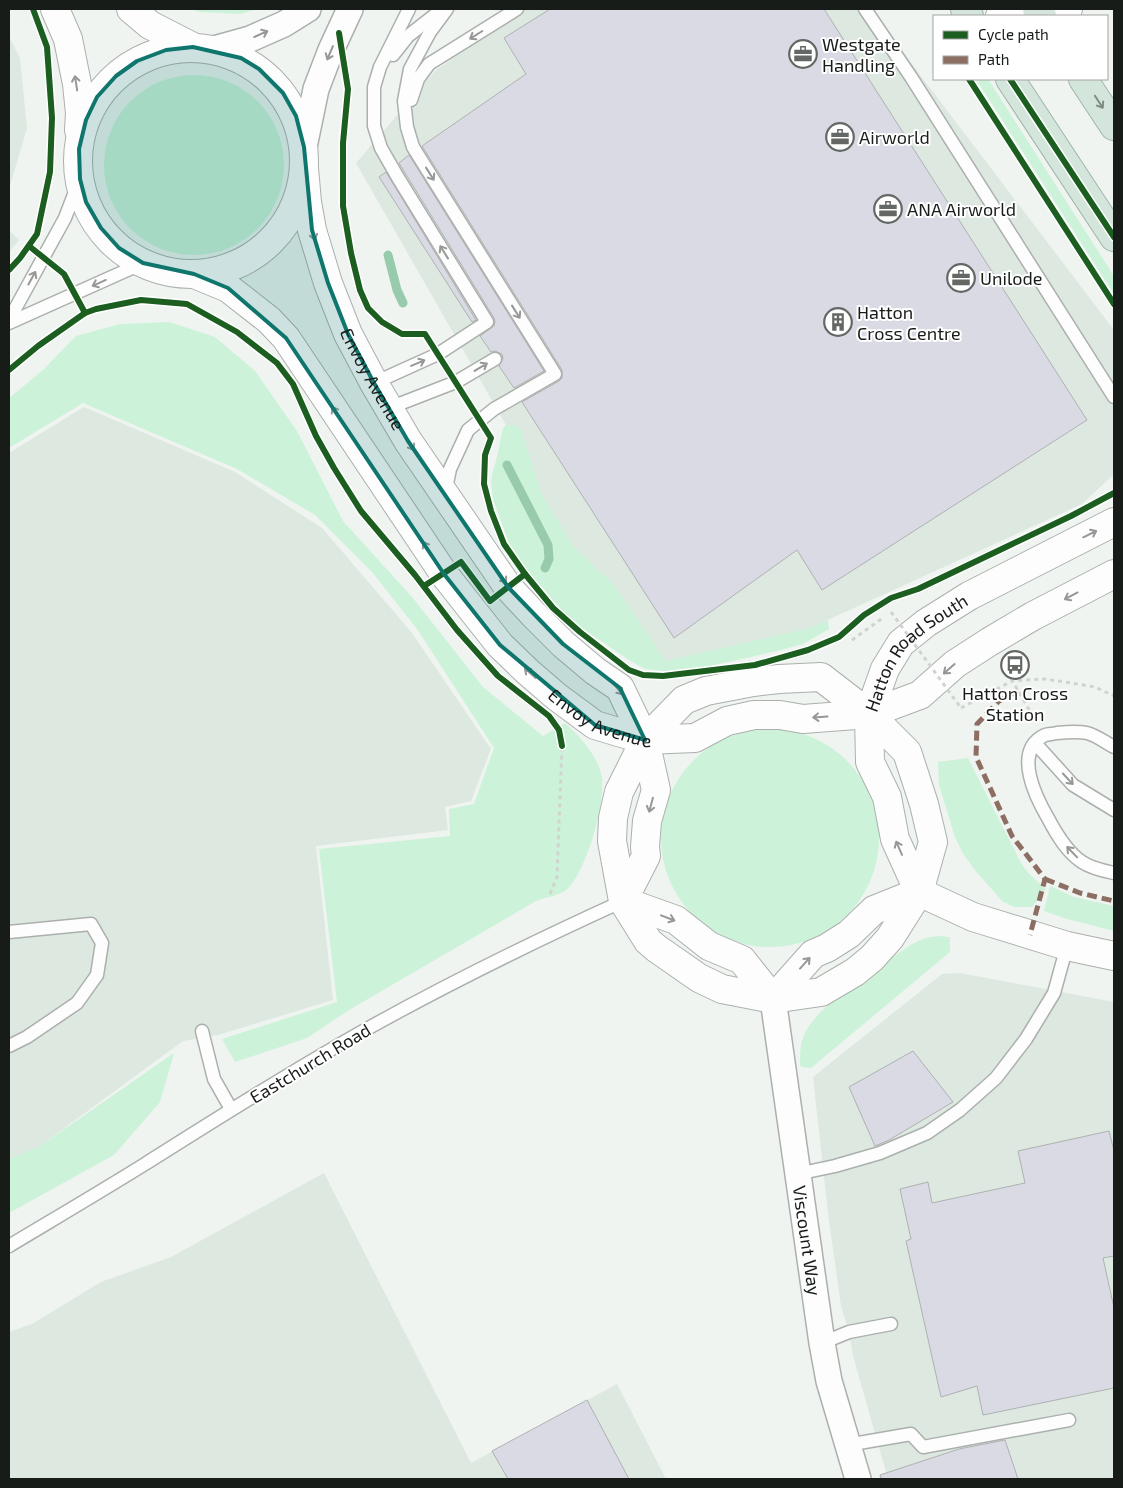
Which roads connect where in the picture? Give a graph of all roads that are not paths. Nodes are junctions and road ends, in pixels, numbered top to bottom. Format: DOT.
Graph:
graph roads {
  1 [pos="55,9"];
  2 [pos="131,9"];
  3 [pos="308,9"];
  4 [pos="350,9"];
  5 [pos="446,9"];
  6 [pos="517,9"];
  7 [pos="865,9"];
  8 [pos="408,11"];
  9 [pos="203,48"];
  10 [pos="1011,80"];
  11 [pos="1084,80"];
  12 [pos="1114,126"];
  13 [pos="416,148"];
  14 [pos="79,149"];
  15 [pos="304,157"];
  16 [pos="395,165"];
  17 [pos="80,179"];
  18 [pos="1114,237"];
  19 [pos="143,263"];
  20 [pos="194,274"];
  21 [pos="9,322"];
  22 [pos="495,359"];
  23 [pos="374,383"];
  24 [pos="1114,397"];
  25 [pos="389,408"];
  26 [pos="445,494"];
  27 [pos="1114,522"];
  28 [pos="1114,574"];
  29 [pos="869,714"];
  30 [pos="1040,739"];
  31 [pos="646,740"];
  32 [pos="1114,747"];
  33 [pos="1114,810"];
  34 [pos="1114,873"];
  35 [pos="919,892"];
  36 [pos="622,901"];
  37 [pos="9,932"];
  38 [pos="1066,946"];
  39 [pos="1114,956"];
  40 [pos="773,999"];
  41 [pos="202,1031"];
  42 [pos="9,1046"];
  43 [pos="231,1110"];
  44 [pos="797,1174"];
  45 [pos="9,1246"];
  46 [pos="891,1324"];
  47 [pos="822,1343"];
  48 [pos="1070,1420"];
  49 [pos="847,1445"];
  50 [pos="858,1479"];
  14 -- 1 [label="street, one-way"];
  2 -- 9 [label="street"];
  9 -- 3 [label="street, one-way"];
  4 -- 15 [label="street, one-way"];
  5 -- 16 [label="lane"];
  5 -- 26 [label="lane, one-way"];
  6 -- 13 [label="lane, one-way"];
  7 -- 24 [label="lane"];
  23 -- 8 [label="lane, one-way"];
  9 -- 14 [label="street"];
  9 -- 15 [label="street"];
  10 -- 18 [label="highway"];
  11 -- 12 [label="highway, one-way"];
  14 -- 17 [label="street"];
  15 -- 20 [label="street"];
  15 -- 23 [label="street, Envoy Avenue, one-way"];
  17 -- 19 [label="street"];
  21 -- 17 [label="lane, one-way"];
  19 -- 20 [label="street"];
  19 -- 21 [label="lane, one-way"];
  31 -- 20 [label="street, Envoy Avenue, one-way"];
  25 -- 22 [label="lane, one-way"];
  23 -- 25 [label="street, Envoy Avenue"];
  25 -- 26 [label="street, Envoy Avenue, one-way"];
  26 -- 31 [label="street, Envoy Avenue, one-way"];
  29 -- 27 [label="street, Hatton Road South, one-way"];
  28 -- 29 [label="street, Hatton Road South, one-way"];
  29 -- 31 [label="street, one-way"];
  29 -- 31 [label="street"];
  35 -- 29 [label="street, one-way"];
  29 -- 35 [label="street"];
  30 -- 32 [label="lane"];
  30 -- 33 [label="lane, one-way"];
  34 -- 30 [label="lane, one-way"];
  31 -- 36 [label="street"];
  35 -- 38 [label="street"];
  40 -- 35 [label="street, one-way"];
  35 -- 40 [label="street"];
  36 -- 40 [label="street"];
  36 -- 43 [label="lane, Eastchurch Road"];
  37 -- 42 [label="lane"];
  38 -- 39 [label="street"];
  38 -- 44 [label="lane"];
  40 -- 44 [label="street, Viscount Way"];
  41 -- 43 [label="lane"];
  43 -- 45 [label="lane, Eastchurch Road"];
  44 -- 47 [label="street, Viscount Way"];
  46 -- 47 [label="lane"];
  47 -- 49 [label="street, Viscount Way"];
  48 -- 49 [label="lane"];
  49 -- 50 [label="street, Viscount Way"];
}
